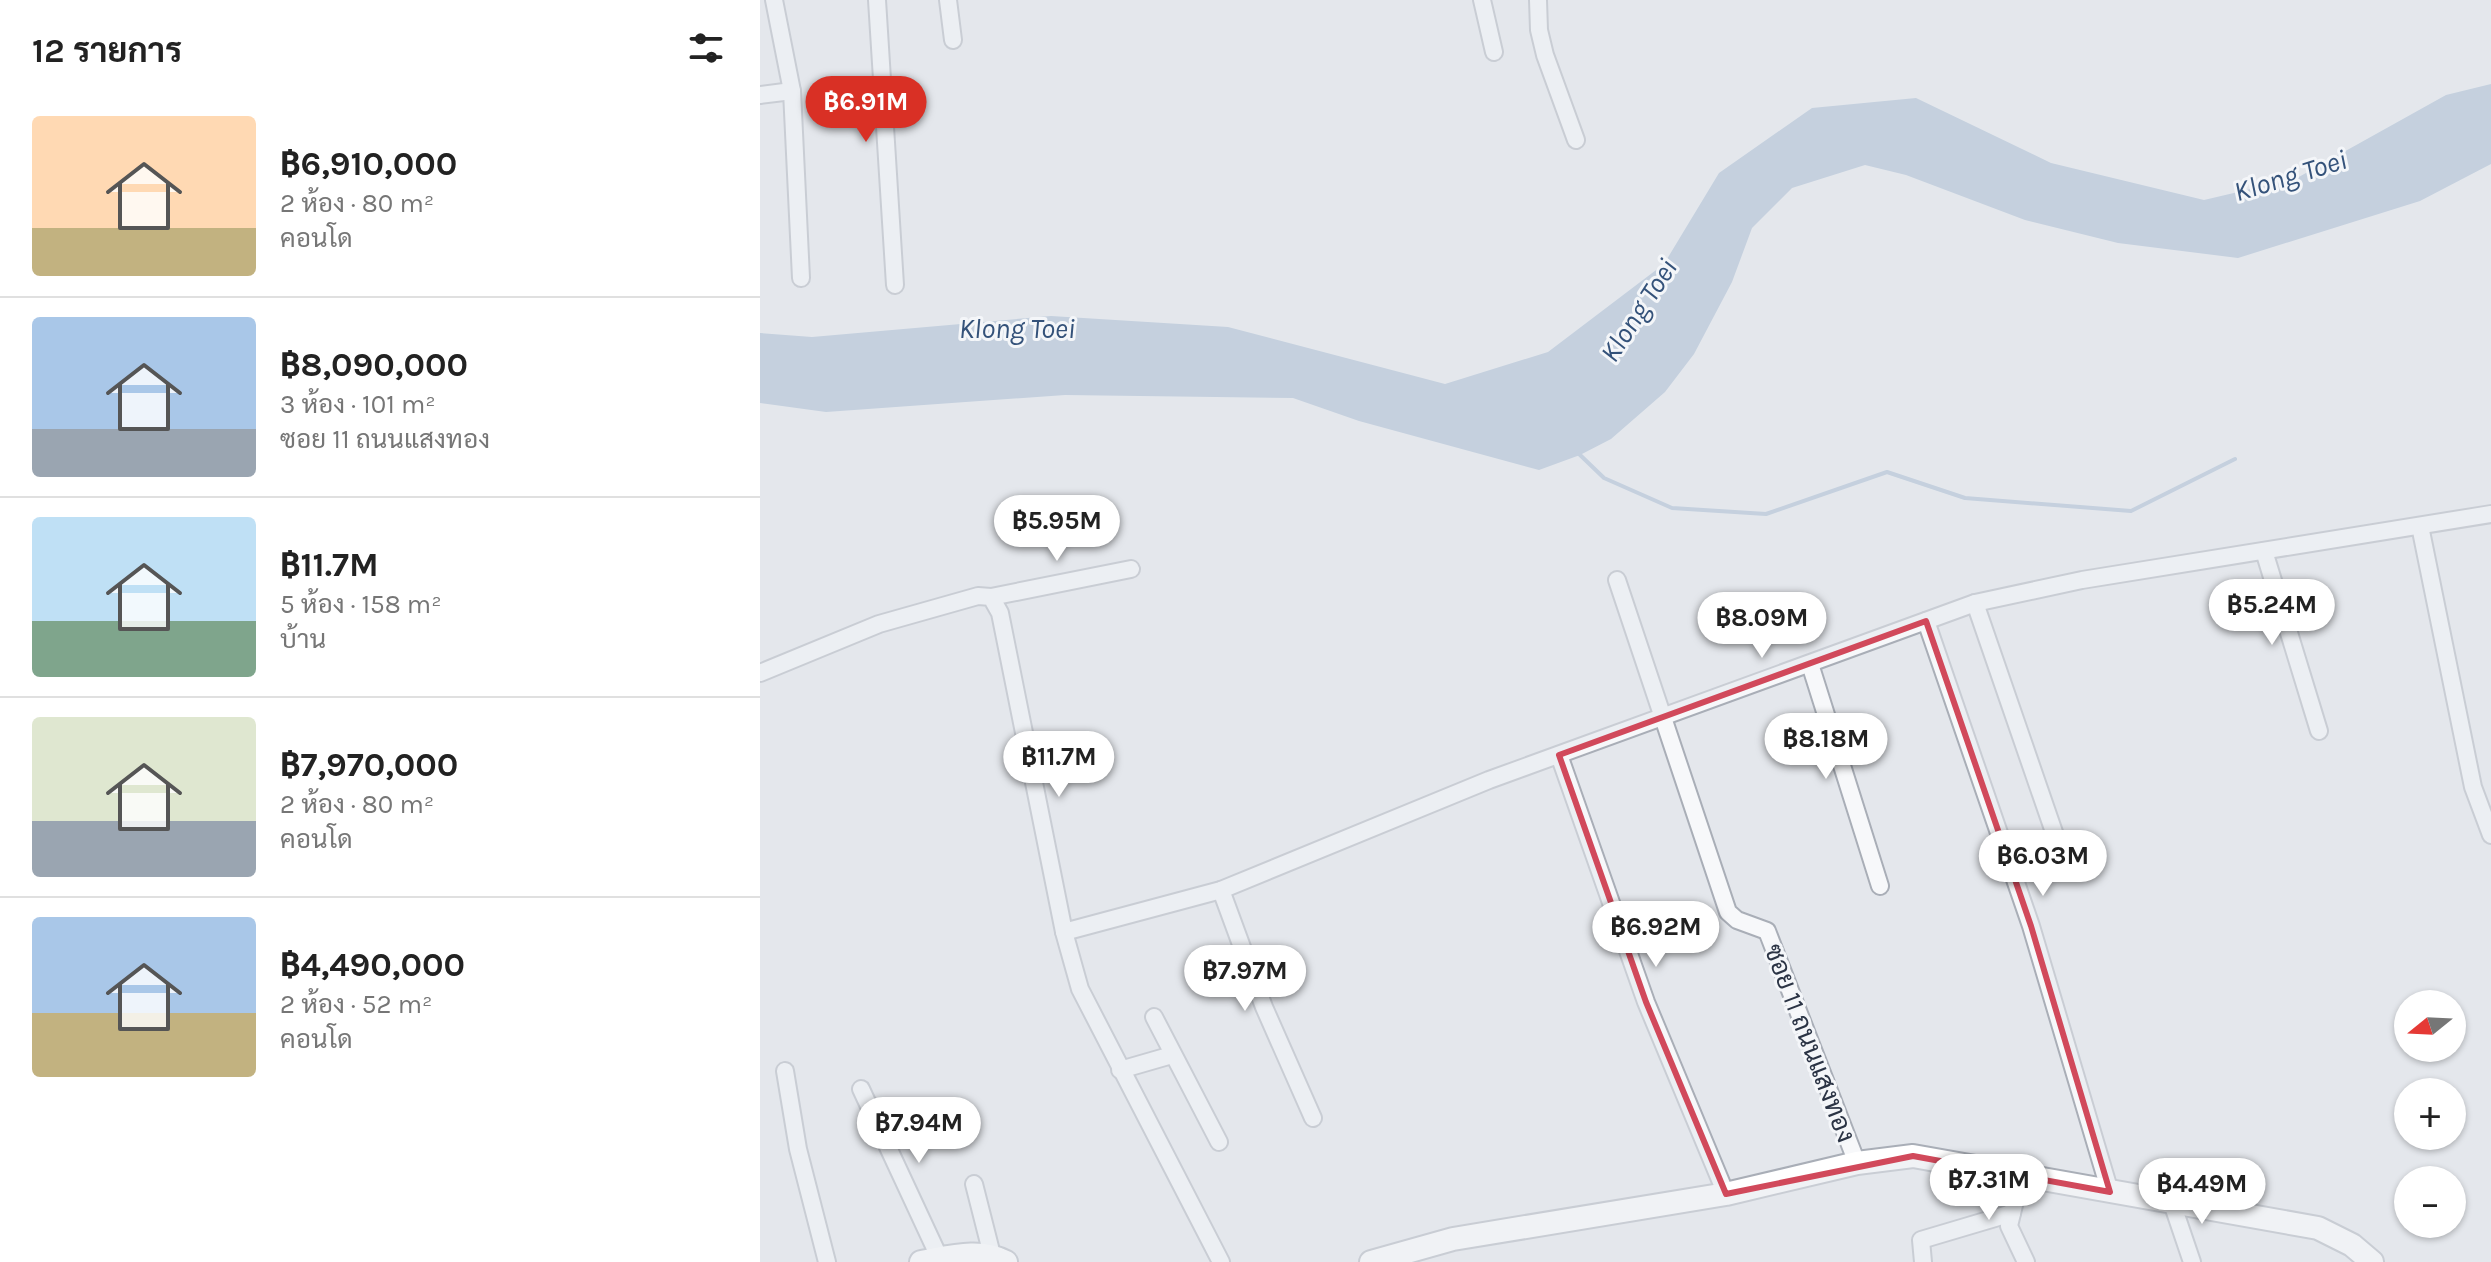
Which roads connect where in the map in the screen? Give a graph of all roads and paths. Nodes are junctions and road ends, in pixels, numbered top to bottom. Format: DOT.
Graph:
graph roads {
  1 [pos="774,0"];
  2 [pos="877,0"];
  3 [pos="948,0"];
  4 [pos="1482,0"];
  5 [pos="1538,0"];
  6 [pos="953,40"];
  7 [pos="1494,52"];
  8 [pos="792,91"];
  9 [pos="760,95"];
  10 [pos="1576,140"];
  11 [pos="801,278"];
  12 [pos="895,285"];
  13 [pos="2491,514"];
  14 [pos="2420,526"];
  15 [pos="2264,551"];
  16 [pos="1131,569"];
  17 [pos="1617,580"];
  18 [pos="991,597"];
  19 [pos="1975,603"];
  20 [pos="1926,621"];
  21 [pos="1810,664"];
  22 [pos="760,673"];
  23 [pos="1662,719"];
  24 [pos="2319,731"];
  25 [pos="1559,755"];
  26 [pos="2491,784"];
  27 [pos="2473,787"];
  28 [pos="2055,835"];
  29 [pos="2491,835"];
  30 [pos="1880,886"];
  31 [pos="1221,890"];
  32 [pos="1064,932"];
  33 [pos="1154,1017"];
  34 [pos="1172,1055"];
  35 [pos="1120,1070"];
  36 [pos="785,1071"];
  37 [pos="861,1089"];
  38 [pos="1313,1118"];
  39 [pos="1219,1142"];
  40 [pos="1857,1163"];
  41 [pos="2021,1176"];
  42 [pos="974,1184"];
  43 [pos="2110,1192"];
  44 [pos="1726,1194"];
  45 [pos="2172,1203"];
  46 [pos="2012,1213"];
  47 [pos="999,1258"];
  48 [pos="930,1260"];
  49 [pos="827,1262"];
  50 [pos="1221,1262"];
  51 [pos="1371,1262"];
  52 [pos="1923,1262"];
  53 [pos="2026,1262"];
  54 [pos="2192,1262"];
  55 [pos="2372,1262"];
  1 -- 8 [label="street"];
  2 -- 12 [label="street"];
  3 -- 6 [label="street"];
  4 -- 7 [label="street"];
  5 -- 10 [label="street"];
  8 -- 9 [label="street"];
  8 -- 11 [label="street"];
  13 -- 14 [label="street"];
  14 -- 15 [label="street"];
  14 -- 27 [label="street"];
  15 -- 19 [label="street"];
  15 -- 24 [label="street"];
  16 -- 18 [label="street"];
  17 -- 23 [label="street, ซอย 11 ถนนแสงทอง"];
  18 -- 22 [label="street"];
  18 -- 32 [label="street"];
  19 -- 20 [label="street"];
  19 -- 28 [label="street"];
  20 -- 21 [label="street"];
  20 -- 43 [label="street"];
  21 -- 23 [label="street"];
  21 -- 30 [label="street"];
  23 -- 25 [label="street"];
  23 -- 40 [label="street, ซอย 11 ถนนแสงทอง"];
  25 -- 31 [label="street"];
  25 -- 44 [label="street"];
  26 -- 27 [label="street"];
  27 -- 29 [label="street"];
  31 -- 32 [label="street"];
  31 -- 38 [label="street"];
  32 -- 35 [label="street"];
  33 -- 34 [label="street"];
  34 -- 35 [label="street"];
  34 -- 39 [label="street"];
  35 -- 50 [label="street"];
  36 -- 49 [label="street"];
  37 -- 48 [label="street"];
  40 -- 41 [label="street"];
  40 -- 44 [label="street"];
  41 -- 43 [label="street"];
  41 -- 46 [label="street"];
  42 -- 47 [label="street"];
  43 -- 45 [label="street"];
  44 -- 51 [label="street"];
  45 -- 54 [label="street"];
  45 -- 55 [label="street"];
  46 -- 52 [label="street"];
  46 -- 53 [label="street"];
  47 -- 48 [label="street"];
}
